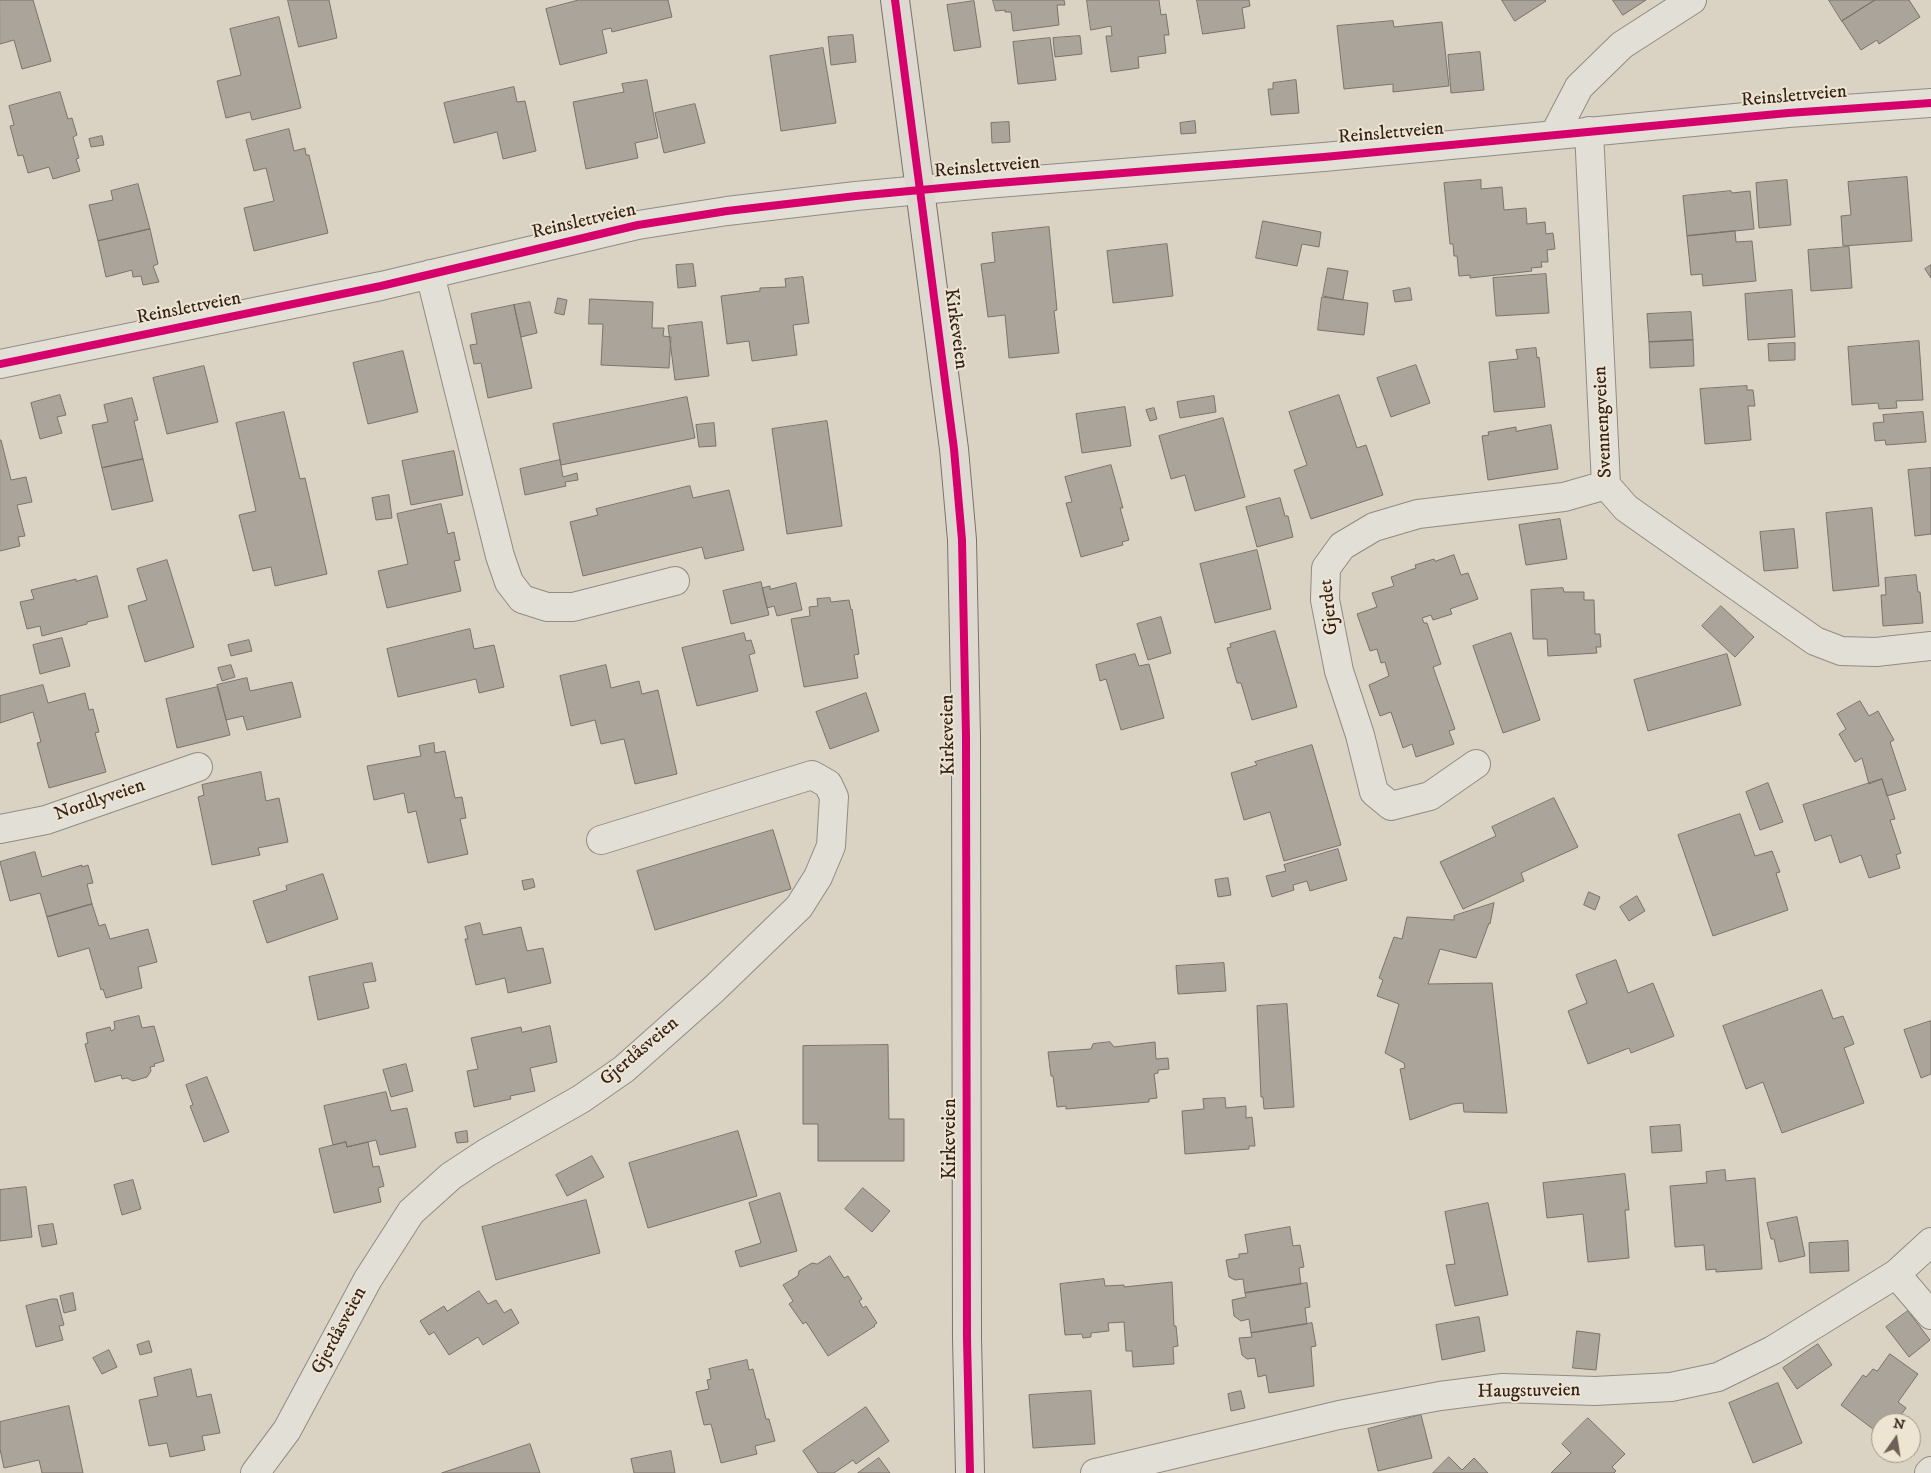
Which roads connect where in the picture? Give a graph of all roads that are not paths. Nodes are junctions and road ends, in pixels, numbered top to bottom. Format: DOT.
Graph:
graph roads {
  1 [pos="895,0"];
  2 [pos="1692,0"];
  3 [pos="1931,103"];
  4 [pos="1590,131"];
  5 [pos="1554,135"];
  6 [pos="920,190"];
  7 [pos="430,274"];
  8 [pos="0,364"];
  9 [pos="1606,486"];
  10 [pos="675,582"];
  11 [pos="1931,646"];
  12 [pos="1476,764"];
  13 [pos="198,767"];
  14 [pos="0,829"];
  15 [pos="601,840"];
  16 [pos="1931,1242"];
  17 [pos="1896,1274"];
  18 [pos="1931,1315"];
  19 [pos="255,1473"];
  20 [pos="970,1473"];
  21 [pos="1095,1473"];
  1 -- 6 [label="main road, Kirkeveien"];
  2 -- 5 [label="street"];
  3 -- 4 [label="street, Reinslettveien"];
  4 -- 5 [label="street, Reinslettveien"];
  4 -- 9 [label="street, Svennengveien"];
  5 -- 6 [label="street, Reinslettveien"];
  6 -- 7 [label="street, Reinslettveien"];
  6 -- 20 [label="main road, Kirkeveien"];
  7 -- 8 [label="street, Reinslettveien"];
  7 -- 10 [label="street"];
  9 -- 11 [label="street, Svennengveien"];
  9 -- 12 [label="street, Gjerdet"];
  13 -- 14 [label="street, Nordlyveien"];
  15 -- 19 [label="street, Gjerdåsveien"];
  16 -- 17 [label="street, Haugstuveien"];
  17 -- 18 [label="street"];
  17 -- 21 [label="street, Haugstuveien"];
}
